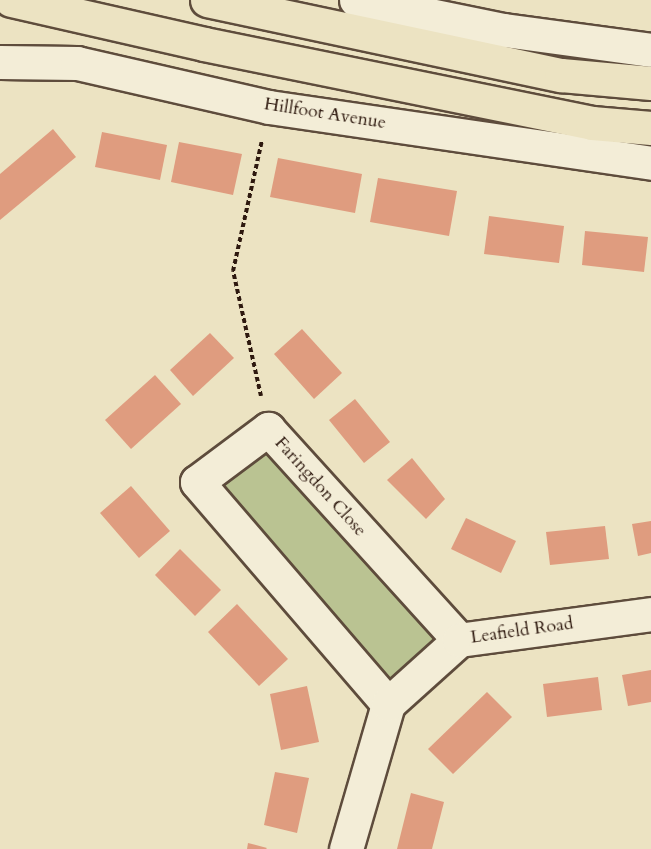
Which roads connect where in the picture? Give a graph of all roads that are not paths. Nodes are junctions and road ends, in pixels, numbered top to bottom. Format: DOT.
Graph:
graph roads {
  1 [pos="10,0"];
  2 [pos="207,0"];
  3 [pos="356,0"];
  4 [pos="0,16"];
  5 [pos="105,21"];
  6 [pos="651,50"];
  7 [pos="0,62"];
  8 [pos="651,83"];
  9 [pos="651,128"];
  10 [pos="651,163"];
  11 [pos="651,614"];
  12 [pos="459,640"];
  13 [pos="388,704"];
  14 [pos="346,849"];
  1 -- 5 [label="highway"];
  2 -- 8 [label="highway"];
  3 -- 6 [label="street"];
  4 -- 5 [label="highway"];
  5 -- 9 [label="highway"];
  7 -- 10 [label="street, Hillfoot Avenue"];
  11 -- 12 [label="street, Leafield Road"];
  12 -- 13 [label="street, Leafield Road"];
  12 -- 13 [label="street, Faringdon Close"];
  13 -- 14 [label="street"];
}
